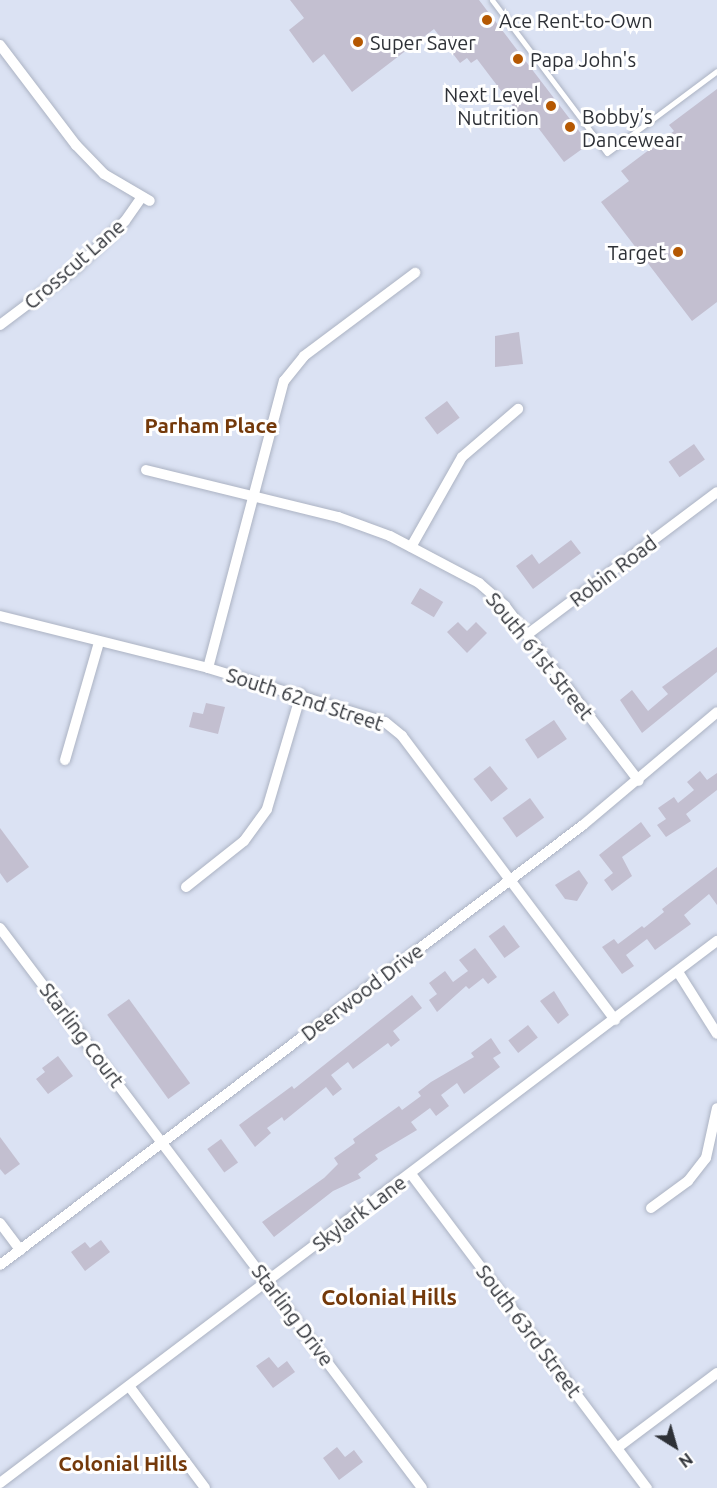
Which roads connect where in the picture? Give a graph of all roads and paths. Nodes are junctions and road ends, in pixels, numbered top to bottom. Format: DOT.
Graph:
graph roads {
  1 [pos="492,0"];
  2 [pos="0,45"];
  3 [pos="717,71"];
  4 [pos="415,273"];
  5 [pos="0,325"];
  6 [pos="518,409"];
  7 [pos="146,470"];
  8 [pos="717,492"];
  9 [pos="253,494"];
  10 [pos="411,547"];
  11 [pos="0,616"];
  12 [pos="528,634"];
  13 [pos="99,642"];
  14 [pos="208,668"];
  15 [pos="301,694"];
  16 [pos="717,712"];
  17 [pos="65,760"];
  18 [pos="639,781"];
  19 [pos="510,880"];
  20 [pos="186,887"];
  21 [pos="0,928"];
  22 [pos="717,941"];
  23 [pos="678,972"];
  24 [pos="615,1020"];
  25 [pos="717,1034"];
  26 [pos="717,1107"];
  27 [pos="163,1142"];
  28 [pos="411,1174"];
  29 [pos="651,1208"];
  30 [pos="0,1223"];
  31 [pos="20,1250"];
  32 [pos="0,1265"];
  33 [pos="267,1281"];
  34 [pos="717,1373"];
  35 [pos="129,1386"];
  36 [pos="617,1448"];
  37 [pos="0,1483"];
  38 [pos="205,1488"];
  39 [pos="422,1488"];
  40 [pos="647,1488"];
  1 -- 3 [label="lane"];
  2 -- 5 [label="street, Crosscut Lane"];
  4 -- 9 [label="street"];
  6 -- 10 [label="street"];
  7 -- 9 [label="street, South 61st Street"];
  8 -- 12 [label="street, Robin Road"];
  9 -- 10 [label="street, South 61st Street"];
  9 -- 14 [label="street"];
  10 -- 12 [label="street, South 61st Street"];
  11 -- 13 [label="street, South 62nd Street"];
  12 -- 18 [label="street, South 61st Street"];
  13 -- 14 [label="street, South 62nd Street"];
  13 -- 17 [label="street"];
  14 -- 15 [label="street, South 62nd Street"];
  15 -- 19 [label="street, South 62nd Street"];
  15 -- 20 [label="street"];
  16 -- 18 [label="street, Deerwood Drive"];
  18 -- 19 [label="street, Deerwood Drive"];
  19 -- 24 [label="street, South 62nd Street"];
  19 -- 27 [label="street, Deerwood Drive"];
  21 -- 27 [label="street, Starling Court"];
  22 -- 23 [label="street, Skylark Lane"];
  23 -- 24 [label="street, Skylark Lane"];
  23 -- 25 [label="street"];
  24 -- 28 [label="street, Skylark Lane"];
  26 -- 29 [label="street"];
  27 -- 31 [label="street, Deerwood Drive"];
  27 -- 33 [label="street, Starling Drive"];
  28 -- 33 [label="street, Skylark Lane"];
  28 -- 36 [label="street, South 63rd Street"];
  30 -- 31 [label="street"];
  31 -- 32 [label="street, Deerwood Drive"];
  33 -- 35 [label="street, Skylark Lane"];
  33 -- 39 [label="street, Starling Drive"];
  34 -- 36 [label="street"];
  35 -- 37 [label="street, Skylark Lane"];
  35 -- 38 [label="street"];
  36 -- 40 [label="street, South 63rd Street"];
}
